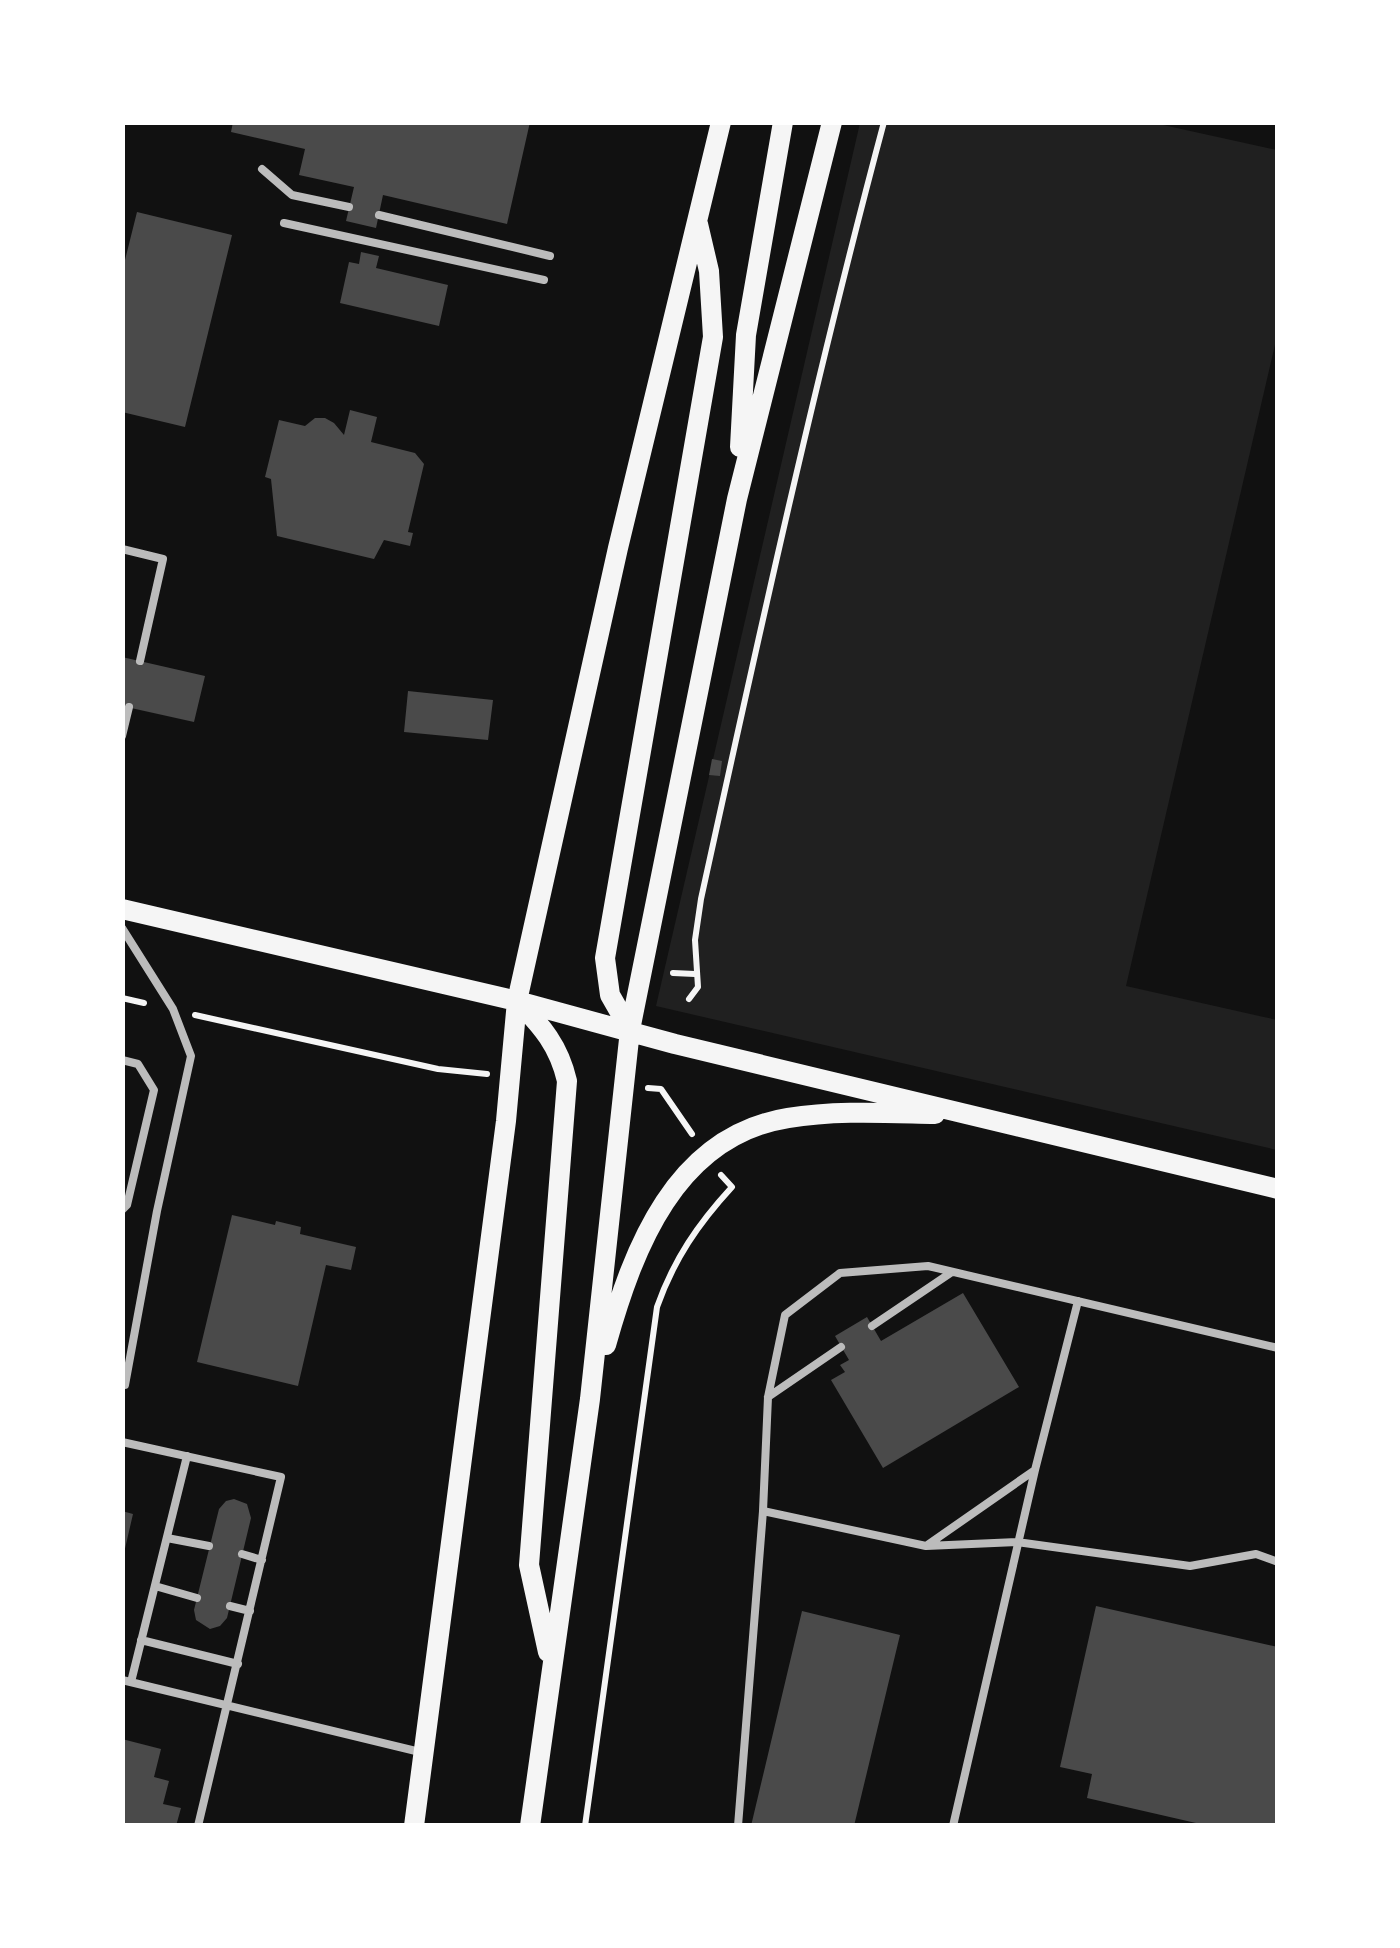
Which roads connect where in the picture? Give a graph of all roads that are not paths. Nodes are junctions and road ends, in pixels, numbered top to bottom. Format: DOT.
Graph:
graph roads {
  1 [pos="721,122"];
  2 [pos="783,122"];
  3 [pos="832,122"];
  4 [pos="262,169"];
  5 [pos="349,208"];
  6 [pos="379,215"];
  7 [pos="696,216"];
  8 [pos="284,223"];
  9 [pos="550,256"];
  10 [pos="544,280"];
  11 [pos="737,499"];
  12 [pos="122,549"];
  13 [pos="140,661"];
  14 [pos="129,707"];
  15 [pos="122,736"];
  16 [pos="122,909"];
  17 [pos="122,928"];
  18 [pos="517,1001"];
  19 [pos="630,1030"];
  20 [pos="122,1060"];
  21 [pos="977,1115"];
  22 [pos="1278,1189"];
  23 [pos="122,1210"];
  24 [pos="952,1272"];
  25 [pos="1078,1302"];
  26 [pos="872,1326"];
  27 [pos="841,1348"];
  28 [pos="1278,1348"];
  29 [pos="122,1385"];
  30 [pos="768,1397"];
  31 [pos="590,1399"];
  32 [pos="122,1442"];
  33 [pos="187,1456"];
  34 [pos="1034,1470"];
  35 [pos="763,1510"];
  36 [pos="166,1538"];
  37 [pos="1017,1542"];
  38 [pos="210,1546"];
  39 [pos="926,1546"];
  40 [pos="242,1554"];
  41 [pos="262,1560"];
  42 [pos="1278,1562"];
  43 [pos="155,1586"];
  44 [pos="197,1598"];
  45 [pos="230,1606"];
  46 [pos="250,1612"];
  47 [pos="141,1640"];
  48 [pos="238,1664"];
  49 [pos="552,1669"];
  50 [pos="127,1682"];
  51 [pos="228,1706"];
  52 [pos="424,1753"];
  53 [pos="198,1826"];
  54 [pos="414,1826"];
  55 [pos="530,1826"];
  56 [pos="738,1826"];
  57 [pos="953,1826"];
  1 -- 7 [label="main road"];
  2 -- 11 [label="main road"];
  3 -- 11 [label="main road"];
  4 -- 5 [label="lane"];
  6 -- 9 [label="lane"];
  7 -- 18 [label="main road"];
  7 -- 19 [label="main road"];
  8 -- 10 [label="lane"];
  11 -- 19 [label="main road"];
  12 -- 13 [label="lane"];
  14 -- 15 [label="lane"];
  16 -- 18 [label="main road"];
  17 -- 29 [label="lane"];
  18 -- 19 [label="main road"];
  18 -- 49 [label="main road"];
  18 -- 52 [label="main road"];
  19 -- 21 [label="main road"];
  19 -- 31 [label="main road"];
  20 -- 23 [label="lane"];
  21 -- 22 [label="main road"];
  21 -- 31 [label="main road"];
  24 -- 25 [label="lane"];
  24 -- 26 [label="lane"];
  24 -- 30 [label="lane"];
  25 -- 28 [label="lane"];
  25 -- 34 [label="lane"];
  27 -- 30 [label="lane"];
  30 -- 35 [label="lane"];
  31 -- 49 [label="main road"];
  32 -- 33 [label="lane"];
  33 -- 36 [label="lane"];
  33 -- 41 [label="lane"];
  34 -- 37 [label="lane"];
  34 -- 39 [label="lane"];
  35 -- 39 [label="lane"];
  35 -- 56 [label="lane"];
  36 -- 38 [label="lane"];
  36 -- 43 [label="lane"];
  37 -- 39 [label="lane"];
  37 -- 42 [label="lane"];
  37 -- 57 [label="lane"];
  40 -- 41 [label="lane"];
  41 -- 46 [label="lane"];
  43 -- 44 [label="lane"];
  43 -- 47 [label="lane"];
  45 -- 46 [label="lane"];
  46 -- 48 [label="lane"];
  47 -- 48 [label="lane"];
  47 -- 50 [label="lane"];
  48 -- 51 [label="lane"];
  49 -- 55 [label="main road"];
  50 -- 51 [label="lane"];
  51 -- 52 [label="lane"];
  51 -- 53 [label="lane"];
  52 -- 54 [label="main road"];
}
